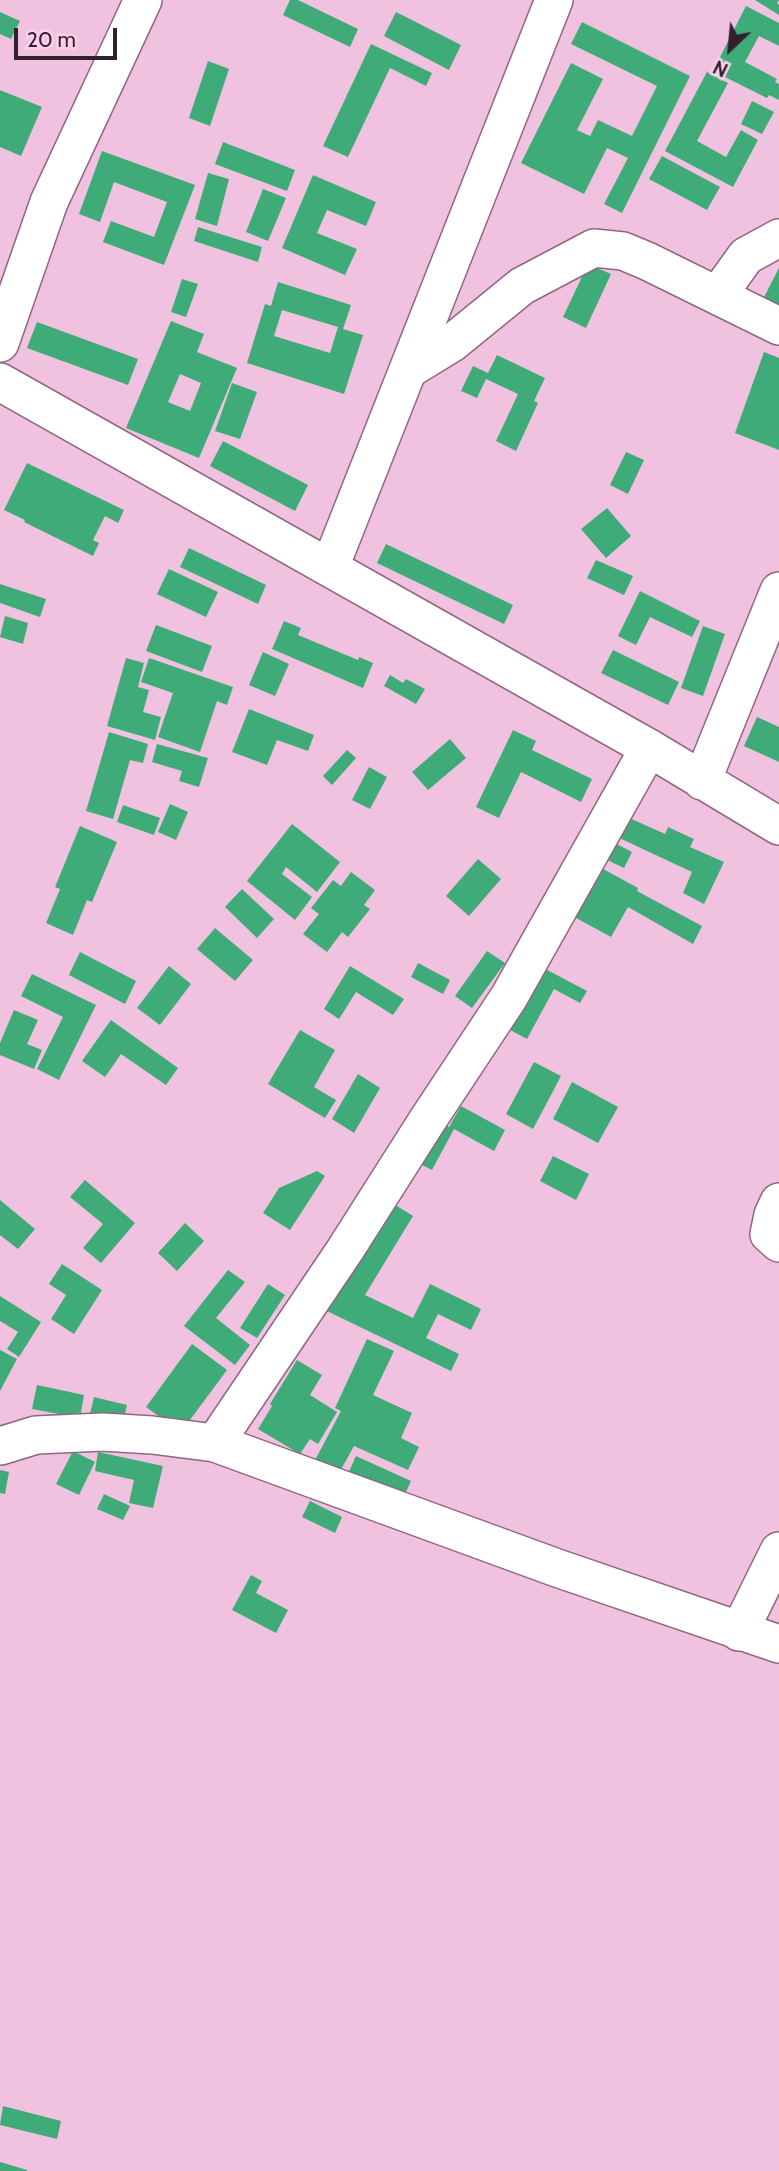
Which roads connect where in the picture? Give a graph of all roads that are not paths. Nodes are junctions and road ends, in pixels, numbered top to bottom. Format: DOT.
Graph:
graph roads {
  1 [pos="143,0"];
  2 [pos="554,0"];
  3 [pos="779,238"];
  4 [pos="718,295"];
  5 [pos="779,326"];
  6 [pos="0,342"];
  7 [pos="408,370"];
  8 [pos="0,382"];
  9 [pos="330,567"];
  10 [pos="779,590"];
  11 [pos="649,748"];
  12 [pos="702,781"];
  13 [pos="779,826"];
  14 [pos="779,1202"];
  15 [pos="779,1243"];
  16 [pos="215,1443"];
  17 [pos="0,1446"];
  18 [pos="779,1551"];
  19 [pos="739,1632"];
  20 [pos="779,1644"];
  1 -- 6 [label="street"];
  2 -- 7 [label="street"];
  3 -- 4 [label="street"];
  4 -- 5 [label="street"];
  4 -- 7 [label="street"];
  7 -- 9 [label="street"];
  8 -- 9 [label="street"];
  9 -- 11 [label="street"];
  10 -- 12 [label="street"];
  11 -- 12 [label="street"];
  11 -- 16 [label="street"];
  12 -- 13 [label="street"];
  14 -- 15 [label="street"];
  16 -- 17 [label="street"];
  16 -- 19 [label="street"];
  18 -- 19 [label="street"];
  19 -- 20 [label="street"];
}
